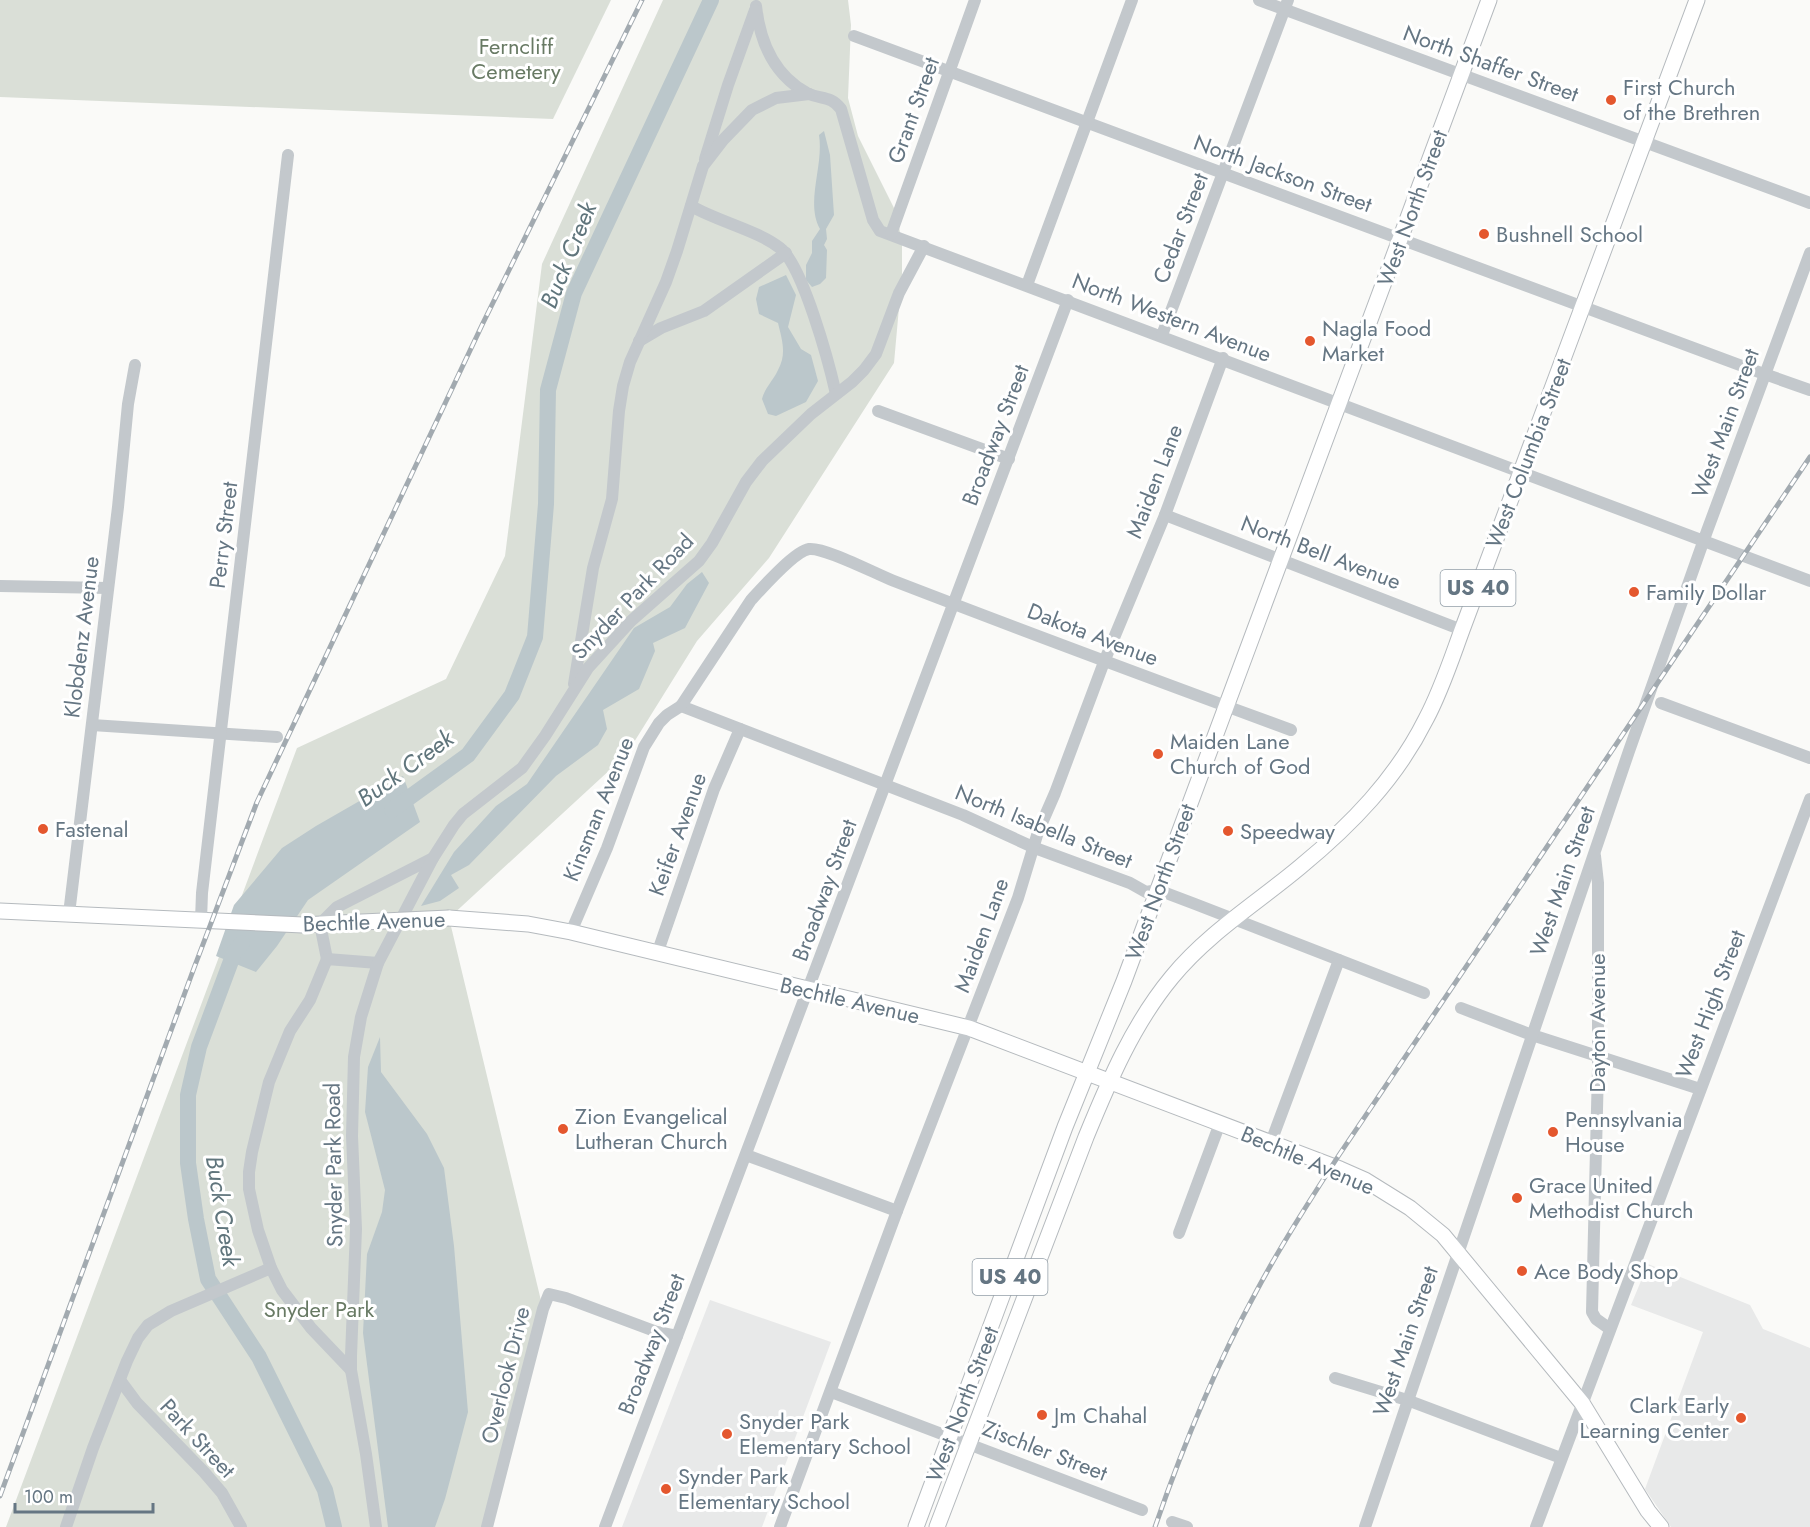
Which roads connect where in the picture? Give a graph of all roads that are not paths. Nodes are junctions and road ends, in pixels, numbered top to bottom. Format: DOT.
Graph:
graph roads {
  1 [pos="975,0"];
  2 [pos="1132,0"];
  3 [pos="1259,0"];
  4 [pos="1489,0"];
  5 [pos="1697,0"];
  6 [pos="757,3"];
  7 [pos="1286,5"];
  8 [pos="854,36"];
  9 [pos="949,71"];
  10 [pos="1462,75"];
  11 [pos="809,94"];
  12 [pos="1087,123"];
  13 [pos="1644,142"];
  14 [pos="288,155"];
  15 [pos="703,166"];
  16 [pos="1223,173"];
  17 [pos="1810,203"];
  18 [pos="691,206"];
  19 [pos="891,234"];
  20 [pos="1400,239"];
  21 [pos="924,246"];
  22 [pos="786,253"];
  23 [pos="1810,253"];
  24 [pos="1027,285"];
  25 [pos="1068,300"];
  26 [pos="1583,307"];
  27 [pos="1162,336"];
  28 [pos="639,341"];
  29 [pos="1223,358"];
  30 [pos="135,365"];
  31 [pos="1765,374"];
  32 [pos="1810,390"];
  33 [pos="836,394"];
  34 [pos="1339,403"];
  35 [pos="878,411"];
  36 [pos="1009,459"];
  37 [pos="1522,471"];
  38 [pos="1165,515"];
  39 [pos="1704,540"];
  40 [pos="1281,560"];
  41 [pos="880,576"];
  42 [pos="1810,581"];
  43 [pos="0,586"];
  44 [pos="108,588"];
  45 [pos="954,604"];
  46 [pos="1462,630"];
  47 [pos="1104,662"];
  48 [pos="572,691"];
  49 [pos="1661,703"];
  50 [pos="681,706"];
  51 [pos="1226,706"];
  52 [pos="92,725"];
  53 [pos="740,729"];
  54 [pos="1291,730"];
  55 [pos="221,733"];
  56 [pos="277,737"];
  57 [pos="1810,758"];
  58 [pos="886,785"];
  59 [pos="1810,799"];
  60 [pos="1035,848"];
  61 [pos="1594,852"];
  62 [pos="433,858"];
  63 [pos="1158,890"];
  64 [pos="0,911"];
  65 [pos="69,914"];
  66 [pos="1234,919"];
  67 [pos="201,920"];
  68 [pos="320,924"];
  69 [pos="571,932"];
  70 [pos="657,954"];
  71 [pos="327,959"];
  72 [pos="1339,960"];
  73 [pos="378,963"];
  74 [pos="809,991"];
  75 [pos="1424,993"];
  76 [pos="1461,1008"];
  77 [pos="969,1028"];
  78 [pos="1532,1035"];
  79 [pos="1598,1056"];
  80 [pos="1087,1071"];
  81 [pos="1109,1081"];
  82 [pos="1700,1089"];
  83 [pos="1220,1123"];
  84 [pos="1271,1142"];
  85 [pos="746,1155"];
  86 [pos="897,1211"];
  87 [pos="1179,1233"];
  88 [pos="1458,1252"];
  89 [pos="271,1268"];
  90 [pos="1610,1329"];
  91 [pos="677,1336"];
  92 [pos="351,1370"];
  93 [pos="1335,1378"];
  94 [pos="120,1380"];
  95 [pos="831,1392"];
  96 [pos="1407,1400"];
  97 [pos="1582,1404"];
  98 [pos="950,1436"];
  99 [pos="968,1443"];
  100 [pos="1561,1458"];
  101 [pos="1142,1510"];
  102 [pos="1172,1521"];
  103 [pos="66,1527"];
  104 [pos="241,1527"];
  105 [pos="376,1527"];
  106 [pos="488,1527"];
  107 [pos="605,1527"];
  108 [pos="780,1527"];
  109 [pos="916,1527"];
  110 [pos="937,1527"];
  111 [pos="1187,1527"];
  112 [pos="1365,1527"];
  113 [pos="1536,1527"];
  114 [pos="1661,1527"];
  1 -- 9 [label="street, Grant Street"];
  2 -- 12 [label="street"];
  3 -- 7 [label="street, North Shaffer Street"];
  4 -- 10 [label="main road, West North Street / US 40"];
  5 -- 13 [label="main road, West Columbia Street / US 40"];
  6 -- 11 [label="street, North Western Avenue"];
  6 -- 15 [label="street, Snyder Park Road"];
  7 -- 10 [label="street, North Shaffer Street"];
  7 -- 16 [label="street, Cedar Street"];
  8 -- 9 [label="street, North Jackson Street"];
  9 -- 12 [label="street, North Jackson Street"];
  9 -- 19 [label="street, Grant Street"];
  10 -- 13 [label="street, North Shaffer Street"];
  10 -- 20 [label="main road, West North Street / US 40"];
  11 -- 15 [label="street, Snyder Park Road"];
  11 -- 19 [label="street, North Western Avenue"];
  12 -- 16 [label="street, North Jackson Street"];
  12 -- 24 [label="street"];
  13 -- 17 [label="street, North Shaffer Street"];
  13 -- 26 [label="main road, West Columbia Street / US 40"];
  14 -- 55 [label="street, Perry Street"];
  15 -- 18 [label="street, Snyder Park Road"];
  16 -- 20 [label="street, North Jackson Street"];
  16 -- 27 [label="street, Cedar Street"];
  18 -- 22 [label="street"];
  18 -- 28 [label="street, Snyder Park Road"];
  19 -- 21 [label="street, North Western Avenue"];
  20 -- 26 [label="street, North Jackson Street"];
  20 -- 34 [label="main road, West North Street / US 40"];
  21 -- 24 [label="street, North Western Avenue"];
  21 -- 33 [label="street, Snyder Park Road"];
  22 -- 28 [label="street"];
  22 -- 33 [label="street"];
  23 -- 31 [label="street, West Main Street"];
  24 -- 25 [label="street, North Western Avenue"];
  25 -- 27 [label="street, North Western Avenue"];
  25 -- 36 [label="street, Broadway Street"];
  26 -- 31 [label="street, North Jackson Street"];
  26 -- 37 [label="main road, West Columbia Street / US 40"];
  27 -- 29 [label="street, North Western Avenue"];
  28 -- 48 [label="street, Snyder Park Road"];
  29 -- 34 [label="street, North Western Avenue"];
  29 -- 38 [label="street, Maiden Lane"];
  30 -- 44 [label="street, Klobdenz Avenue"];
  31 -- 32 [label="street, North Jackson Street"];
  31 -- 39 [label="street, West Main Street"];
  33 -- 48 [label="street, Snyder Park Road"];
  34 -- 37 [label="street, North Western Avenue"];
  34 -- 40 [label="main road, West North Street / US 40"];
  35 -- 36 [label="street"];
  36 -- 45 [label="street, Broadway Street"];
  37 -- 39 [label="street, North Western Avenue"];
  37 -- 46 [label="main road, West Columbia Street / US 40"];
  38 -- 40 [label="street, North Bell Avenue"];
  38 -- 47 [label="street, Maiden Lane"];
  39 -- 42 [label="street, North Western Avenue"];
  39 -- 61 [label="street, West Main Street"];
  40 -- 46 [label="street, North Bell Avenue"];
  40 -- 51 [label="main road, West North Street / US 40"];
  41 -- 45 [label="street, Dakota Avenue"];
  41 -- 50 [label="street, Kinsman Avenue"];
  43 -- 44 [label="street"];
  44 -- 52 [label="street, Klobdenz Avenue"];
  45 -- 47 [label="street, Dakota Avenue"];
  45 -- 58 [label="street, Broadway Street"];
  46 -- 66 [label="main road, West Columbia Street / US 40"];
  47 -- 51 [label="street, Dakota Avenue"];
  47 -- 60 [label="street, Maiden Lane"];
  48 -- 62 [label="street, Snyder Park Road"];
  49 -- 57 [label="street"];
  50 -- 53 [label="street, North Isabella Street"];
  50 -- 69 [label="street, Kinsman Avenue"];
  51 -- 54 [label="street, Dakota Avenue"];
  51 -- 63 [label="main road, West North Street / US 40"];
  52 -- 55 [label="street"];
  52 -- 65 [label="street, Klobdenz Avenue"];
  53 -- 58 [label="street, North Isabella Street"];
  53 -- 70 [label="street, Keifer Avenue"];
  55 -- 56 [label="street"];
  55 -- 67 [label="street, Perry Street"];
  58 -- 60 [label="street, North Isabella Street"];
  58 -- 74 [label="street, Broadway Street"];
  59 -- 82 [label="street, West High Street"];
  60 -- 63 [label="street, North Isabella Street"];
  60 -- 77 [label="street, Maiden Lane"];
  61 -- 78 [label="street, West Main Street"];
  61 -- 79 [label="street, Dayton Avenue"];
  62 -- 68 [label="street"];
  62 -- 73 [label="street, Snyder Park Road"];
  63 -- 66 [label="street, North Isabella Street"];
  63 -- 80 [label="main road, West North Street / US 40"];
  64 -- 65 [label="main road, Bechtle Avenue"];
  65 -- 67 [label="main road, Bechtle Avenue"];
  66 -- 72 [label="street, North Isabella Street"];
  66 -- 81 [label="main road, West Columbia Street / US 40"];
  67 -- 68 [label="main road, Bechtle Avenue"];
  68 -- 69 [label="main road, Bechtle Avenue, bridge"];
  68 -- 71 [label="street"];
  69 -- 70 [label="main road, Bechtle Avenue"];
  70 -- 74 [label="main road, Bechtle Avenue"];
  71 -- 73 [label="street"];
  71 -- 89 [label="street"];
  72 -- 75 [label="street, North Isabella Street"];
  72 -- 84 [label="street"];
  73 -- 92 [label="street, Snyder Park Road"];
  74 -- 77 [label="main road, Bechtle Avenue"];
  74 -- 85 [label="street, Broadway Street"];
  76 -- 78 [label="street"];
  77 -- 80 [label="main road, Bechtle Avenue"];
  77 -- 86 [label="street, Maiden Lane"];
  78 -- 79 [label="street"];
  78 -- 88 [label="street, West Main Street"];
  79 -- 82 [label="street"];
  79 -- 90 [label="street, Dayton Avenue"];
  80 -- 81 [label="main road, Bechtle Avenue"];
  80 -- 98 [label="main road, West North Street / US 40"];
  81 -- 83 [label="main road, Bechtle Avenue"];
  81 -- 99 [label="main road, West North Street / US 40"];
  82 -- 90 [label="street, West High Street"];
  83 -- 84 [label="main road, Bechtle Avenue"];
  83 -- 87 [label="street"];
  84 -- 88 [label="main road, Bechtle Avenue"];
  85 -- 86 [label="street"];
  85 -- 91 [label="street, Broadway Street"];
  86 -- 95 [label="street, Maiden Lane"];
  88 -- 96 [label="street, West Main Street"];
  88 -- 97 [label="main road, Bechtle Avenue"];
  89 -- 92 [label="street"];
  89 -- 94 [label="street"];
  90 -- 97 [label="street, West High Street"];
  91 -- 106 [label="street, Overlook Drive"];
  91 -- 107 [label="street, Broadway Street"];
  92 -- 105 [label="street, Snyder Park Road"];
  93 -- 96 [label="street"];
  94 -- 103 [label="street"];
  94 -- 104 [label="street, Park Street"];
  95 -- 98 [label="street, Zischler Street"];
  95 -- 108 [label="street, Maiden Lane"];
  96 -- 100 [label="street"];
  96 -- 112 [label="street, West Main Street"];
  97 -- 100 [label="street, West High Street"];
  97 -- 114 [label="main road"];
  98 -- 99 [label="street, Zischler Street"];
  98 -- 109 [label="main road, West North Street / US 40"];
  99 -- 101 [label="street, Zischler Street"];
  99 -- 110 [label="main road, West North Street / US 40"];
  100 -- 113 [label="street, West High Street"];
  102 -- 111 [label="street"];
}
